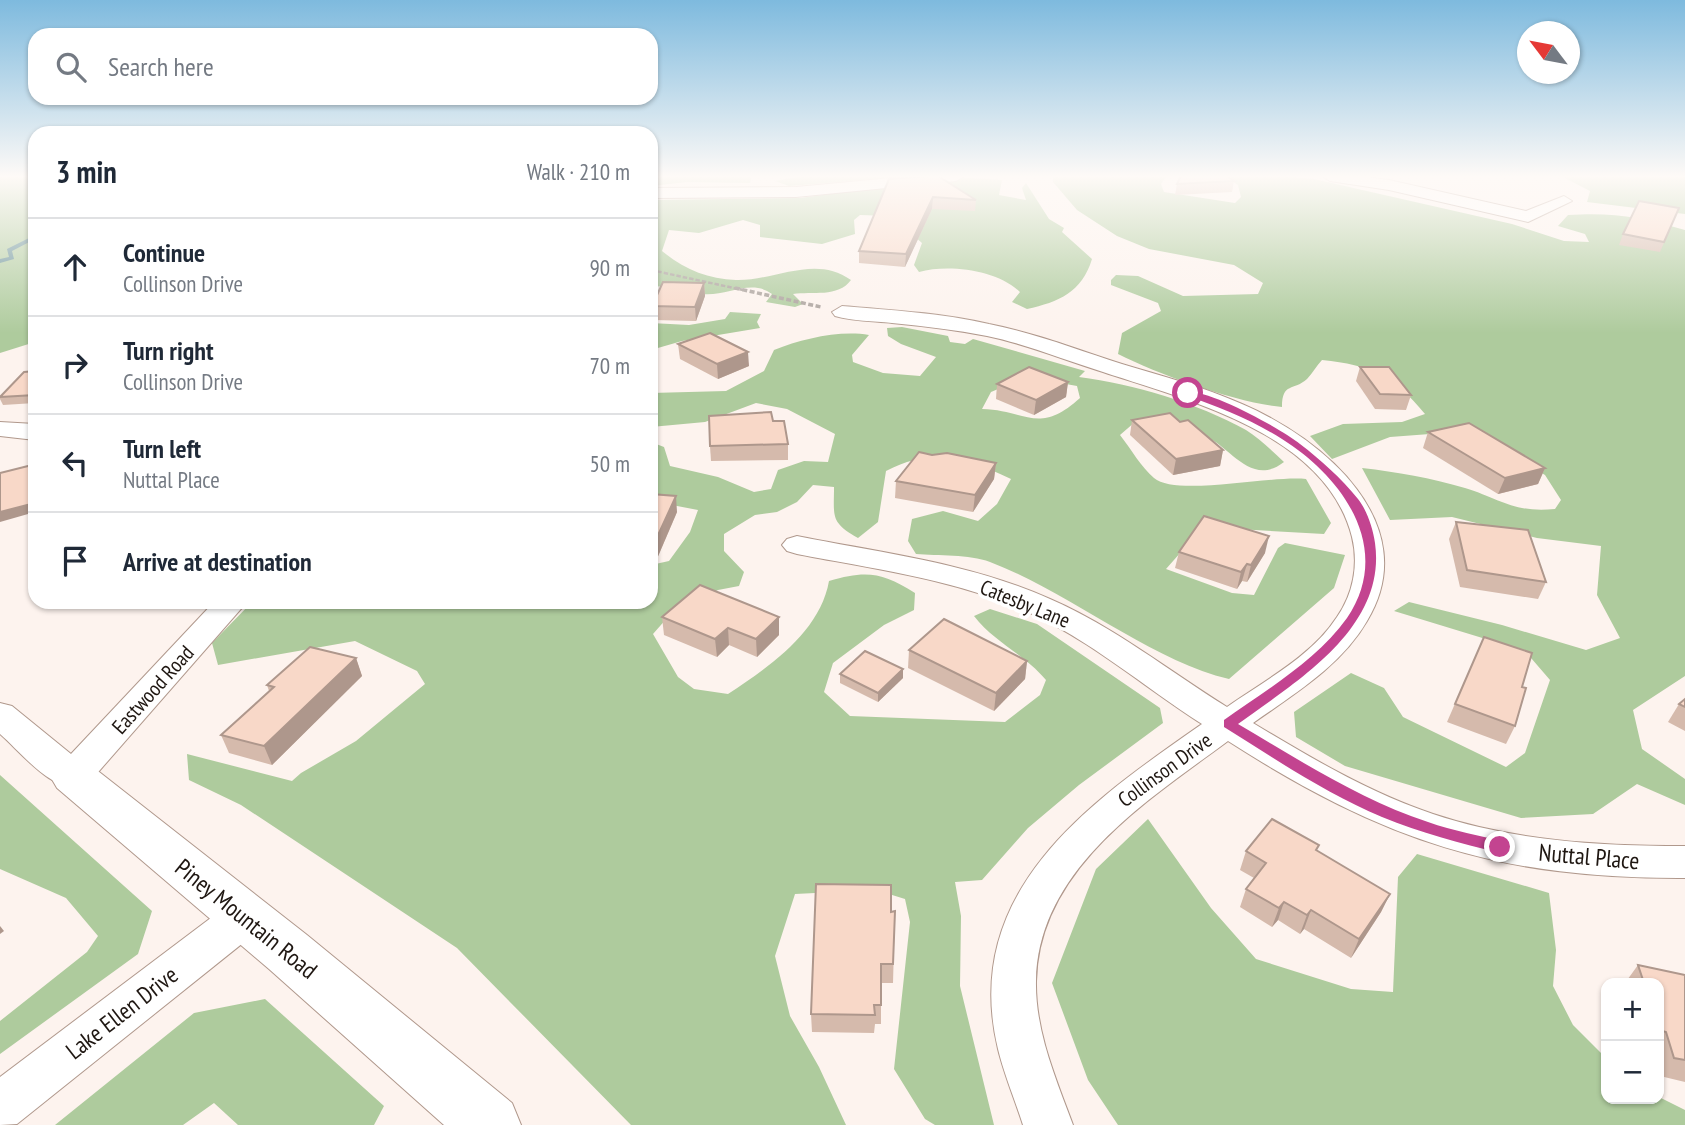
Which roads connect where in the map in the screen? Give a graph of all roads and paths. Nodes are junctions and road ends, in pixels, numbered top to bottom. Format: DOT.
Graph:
graph roads {
  1 [pos="658,272"];
  2 [pos="842,312"];
  3 [pos="0,429"];
  4 [pos="28,431"];
  5 [pos="797,545"];
  6 [pos="225,609"];
  7 [pos="0,715"];
  8 [pos="1228,724"];
  9 [pos="73,776"];
  10 [pos="1685,862"];
  11 [pos="243,918"];
  12 [pos="0,1107"];
  13 [pos="490,1125"];
  14 [pos="1048,1125"];
  1 -- 2 [label="path"];
  2 -- 8 [label="street, Collinson Drive"];
  3 -- 4 [label="street"];
  5 -- 8 [label="street, Catesby Lane"];
  6 -- 9 [label="street, Eastwood Road"];
  7 -- 9 [label="street, Piney Mountain Road"];
  8 -- 10 [label="street, Nuttal Place"];
  8 -- 14 [label="street, Collinson Drive"];
  9 -- 11 [label="street, Piney Mountain Road"];
  11 -- 12 [label="street, Lake Ellen Drive"];
  11 -- 13 [label="street, Piney Mountain Road"];
}
